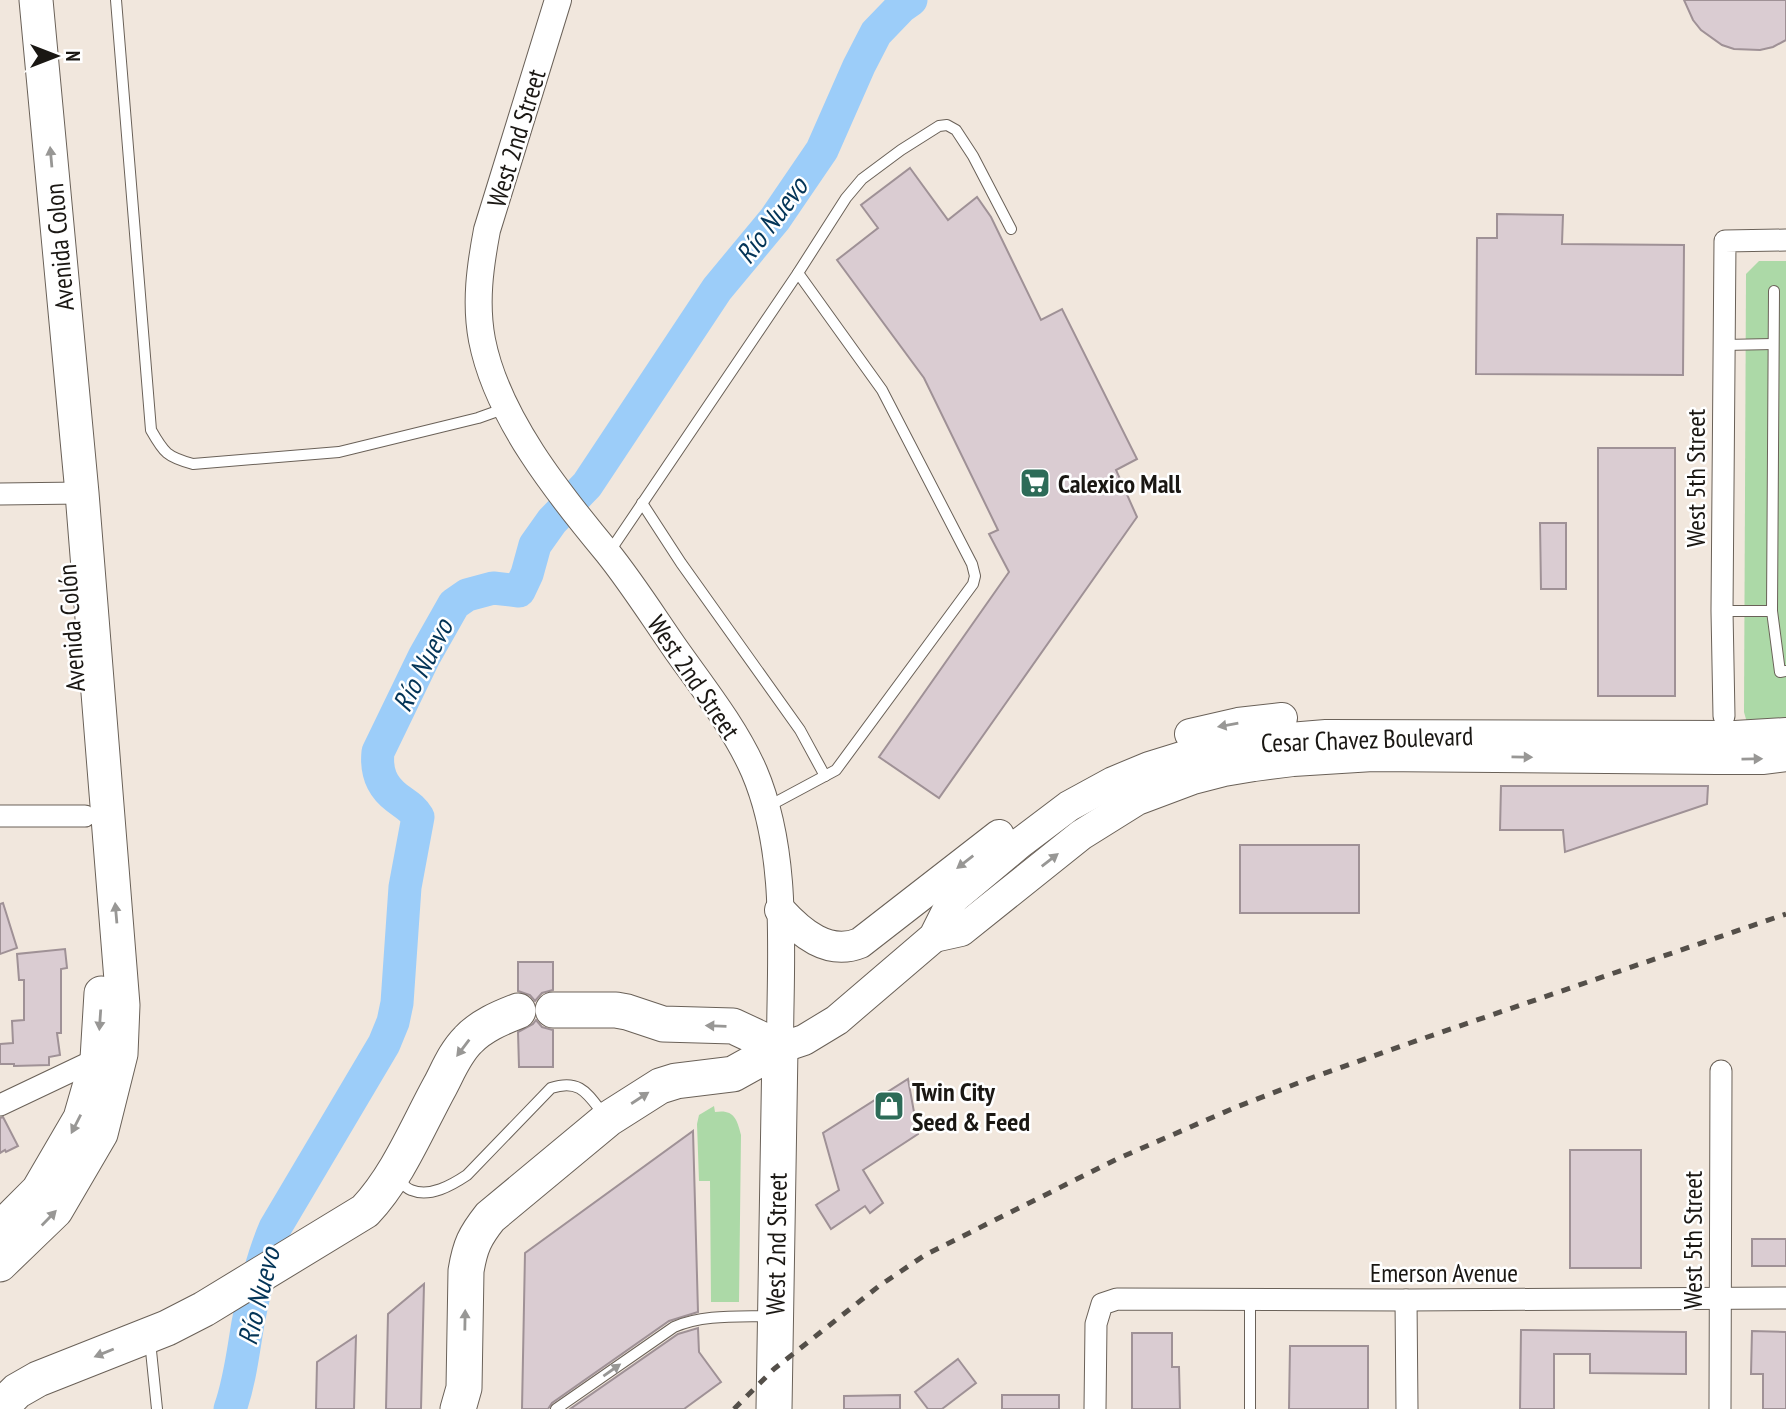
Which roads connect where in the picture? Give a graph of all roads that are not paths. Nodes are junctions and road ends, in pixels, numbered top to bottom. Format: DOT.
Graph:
graph roads {
  1 [pos="14,0"];
  2 [pos="36,0"];
  3 [pos="116,0"];
  4 [pos="558,0"];
  5 [pos="1011,229"];
  6 [pos="1786,240"];
  7 [pos="798,273"];
  8 [pos="1774,291"];
  9 [pos="1773,344"];
  10 [pos="1724,345"];
  11 [pos="506,408"];
  12 [pos="71,493"];
  13 [pos="0,494"];
  14 [pos="642,503"];
  15 [pos="600,544"];
  16 [pos="1723,611"];
  17 [pos="1772,611"];
  18 [pos="1786,671"];
  19 [pos="1786,713"];
  20 [pos="1724,716"];
  21 [pos="1786,733"];
  22 [pos="1786,755"];
  23 [pos="825,776"];
  24 [pos="767,807"];
  25 [pos="0,816"];
  26 [pos="85,816"];
  27 [pos="780,910"];
  28 [pos="934,937"];
  29 [pos="553,1010"];
  30 [pos="518,1011"];
  31 [pos="780,1048"];
  32 [pos="97,1059"];
  33 [pos="1721,1071"];
  34 [pos="0,1105"];
  35 [pos="608,1119"];
  36 [pos="394,1173"];
  37 [pos="0,1228"];
  38 [pos="0,1265"];
  39 [pos="1720,1298"];
  40 [pos="1786,1298"];
  41 [pos="1250,1300"];
  42 [pos="1406,1300"];
  43 [pos="775,1316"];
  44 [pos="158,1332"];
  45 [pos="462,1402"];
  46 [pos="7,1406"];
  47 [pos="157,1409"];
  48 [pos="556,1409"];
  49 [pos="774,1409"];
  50 [pos="1095,1409"];
  51 [pos="1250,1409"];
  52 [pos="1407,1409"];
  53 [pos="1720,1409"];
  1 -- 12 [label="main road, Avenida Colón"];
  12 -- 2 [label="main road, Avenida Colon, one-way"];
  3 -- 11 [label="lane"];
  4 -- 11 [label="street, West 2nd Street"];
  5 -- 7 [label="lane"];
  6 -- 10 [label="street, West 5th Street"];
  7 -- 14 [label="lane"];
  7 -- 23 [label="lane"];
  8 -- 9 [label="lane"];
  9 -- 10 [label="lane"];
  9 -- 17 [label="lane"];
  10 -- 16 [label="street, West 5th Street"];
  11 -- 15 [label="street, West 2nd Street"];
  12 -- 13 [label="street"];
  12 -- 26 [label="main road, Avenida Colón"];
  38 -- 12 [label="main road, Avenida Colón, one-way"];
  14 -- 15 [label="lane"];
  14 -- 23 [label="lane"];
  15 -- 24 [label="street, West 2nd Street"];
  16 -- 17 [label="lane"];
  16 -- 20 [label="street, West 5th Street"];
  17 -- 18 [label="lane"];
  19 -- 20 [label="main road"];
  20 -- 27 [label="main road, one-way"];
  21 -- 28 [label="main road, Cesar Chavez Boulevard"];
  28 -- 22 [label="main road, Cesar Chavez Boulevard, one-way"];
  23 -- 24 [label="lane"];
  24 -- 27 [label="street, West 2nd Street"];
  25 -- 26 [label="street"];
  26 -- 32 [label="main road, Avenida Colón, one-way"];
  27 -- 31 [label="street, West 2nd Street"];
  28 -- 31 [label="main road, Cesar Chavez Boulevard"];
  31 -- 29 [label="highway, one-way"];
  30 -- 36 [label="highway, one-way"];
  35 -- 31 [label="highway, Cesar Chavez Boulevard, one-way"];
  31 -- 43 [label="highway, West 2nd Street"];
  32 -- 34 [label="street"];
  32 -- 37 [label="main road, Avenida Colón, one-way"];
  33 -- 39 [label="street, West 5th Street"];
  35 -- 36 [label="lane"];
  45 -- 35 [label="highway, Cesar Chavez Boulevard, one-way"];
  36 -- 44 [label="highway"];
  39 -- 40 [label="street, Emerson Avenue"];
  39 -- 42 [label="street, Emerson Avenue"];
  39 -- 53 [label="street, West 5th Street"];
  41 -- 42 [label="street, Emerson Avenue"];
  41 -- 50 [label="street, Emerson Avenue"];
  41 -- 51 [label="lane"];
  42 -- 52 [label="street"];
  48 -- 43 [label="lane, one-way"];
  43 -- 49 [label="highway, West 2nd Street"];
  44 -- 46 [label="highway, one-way"];
  44 -- 47 [label="lane"];
}
